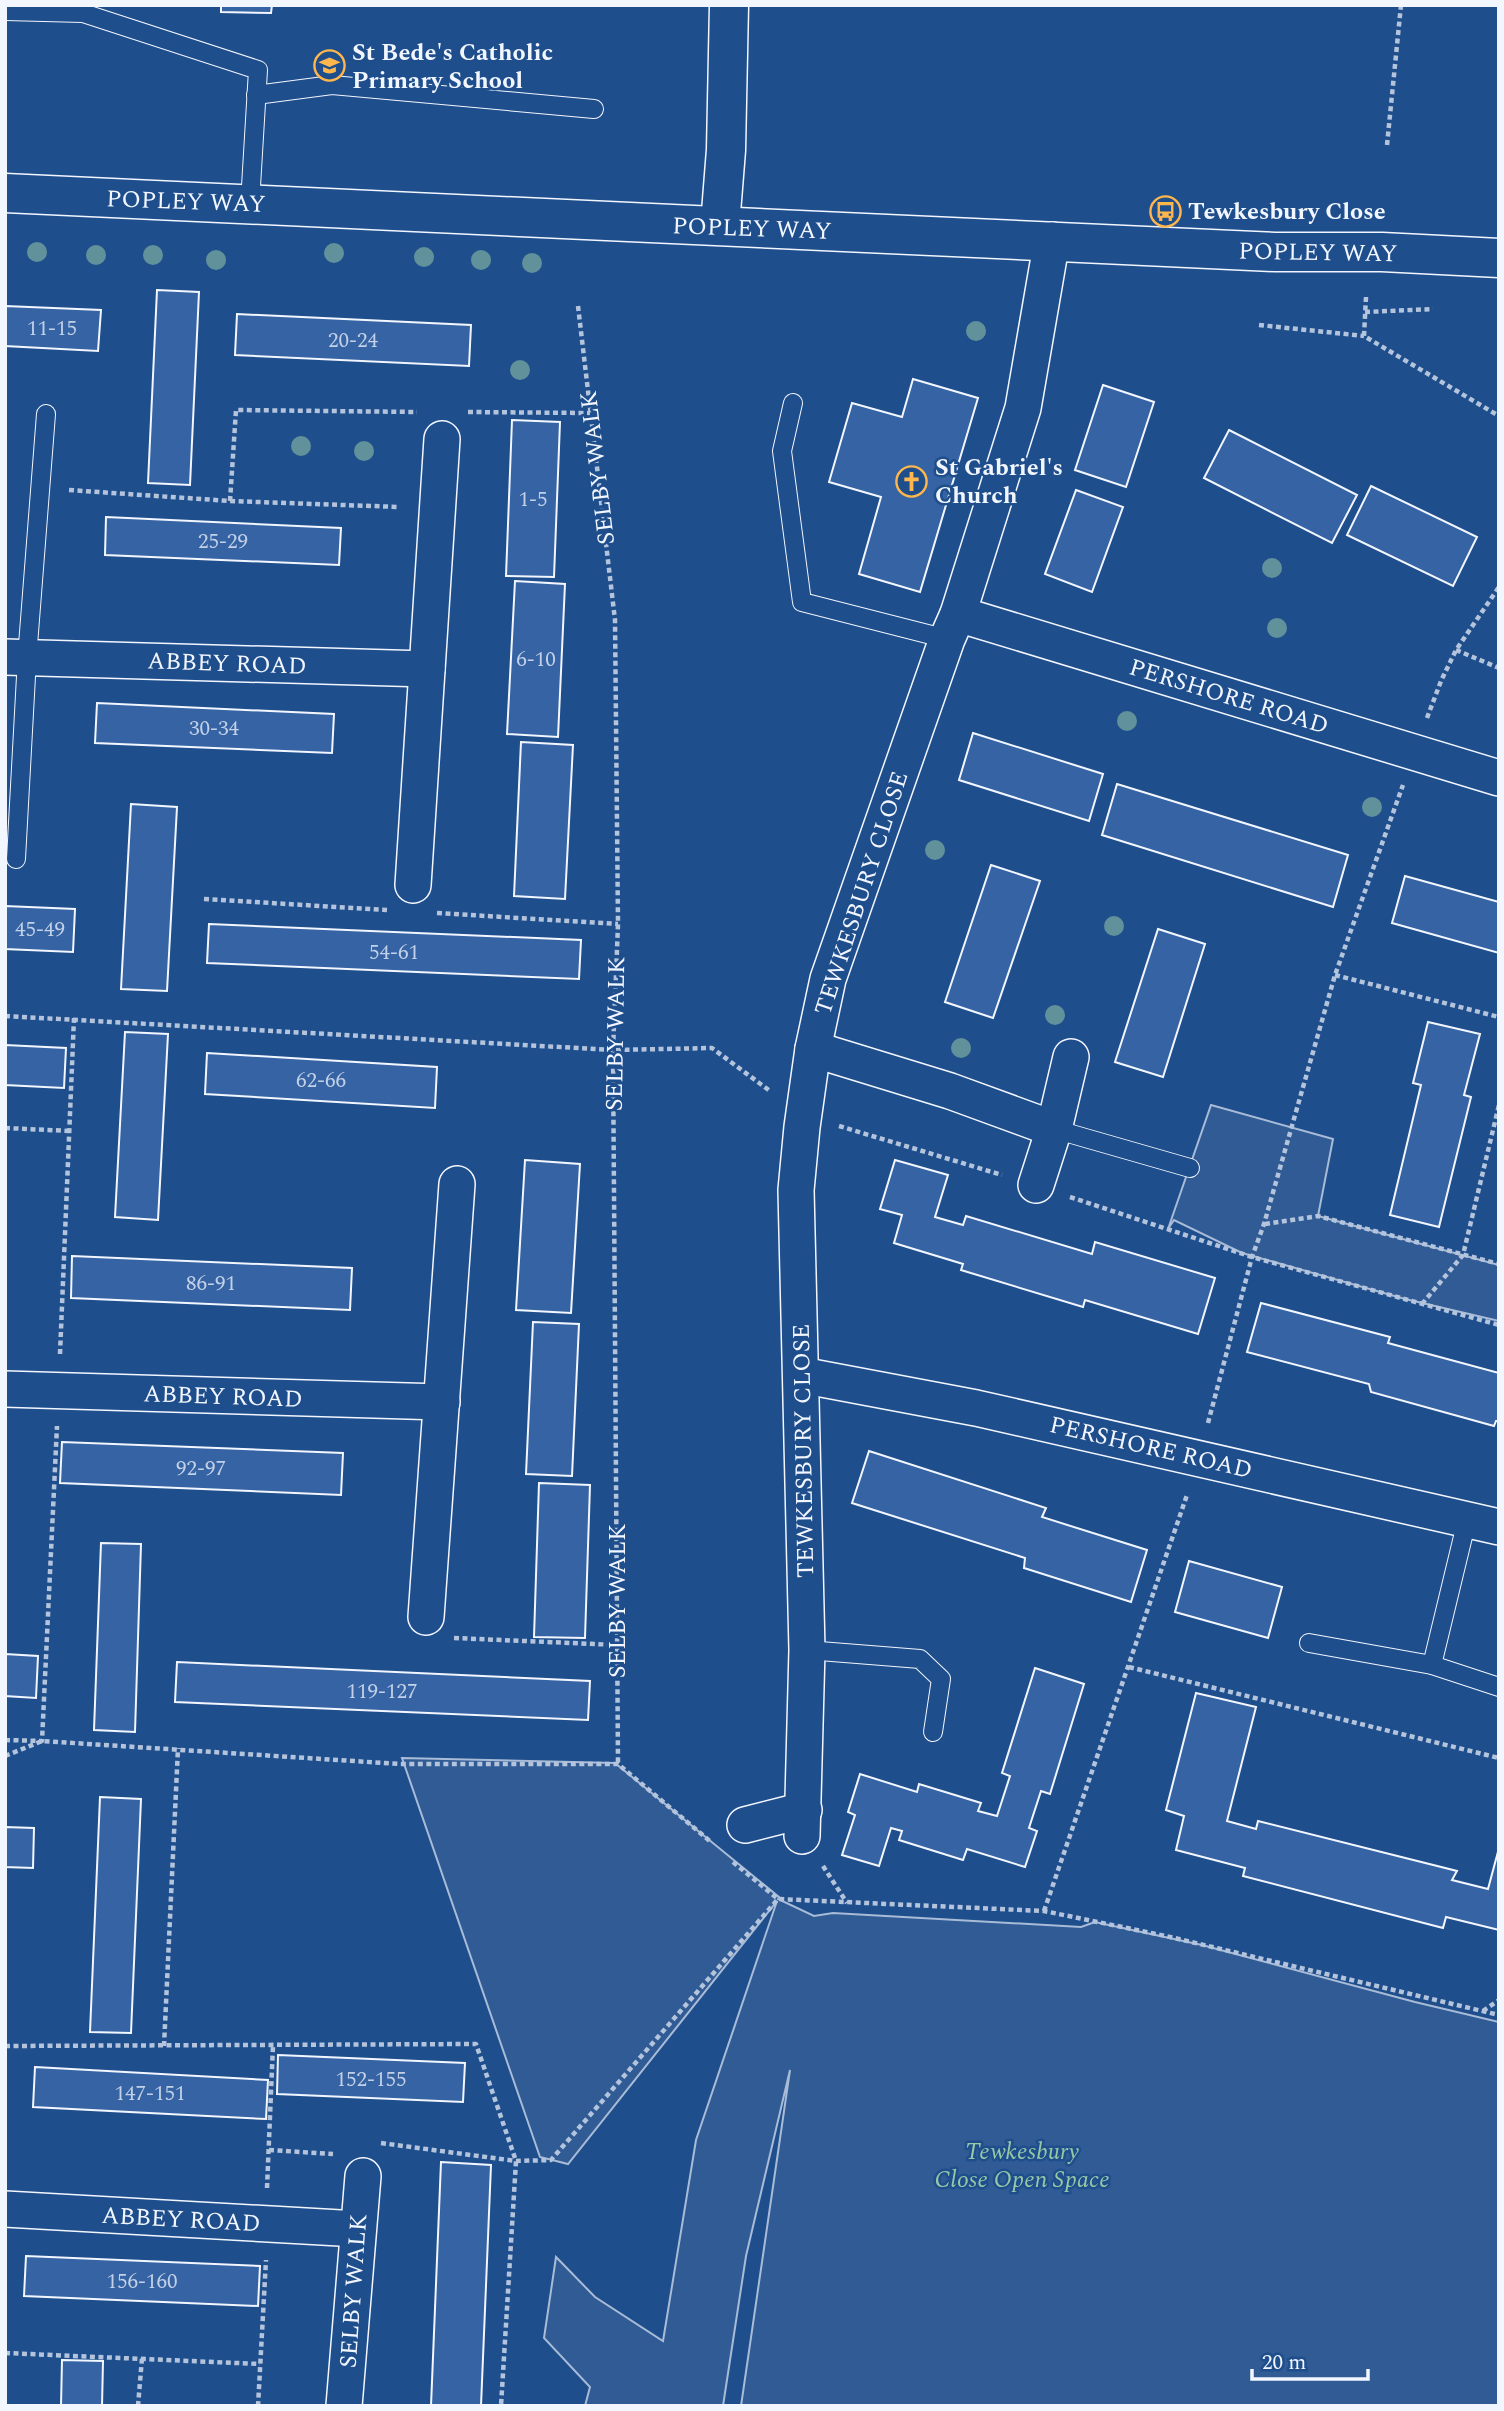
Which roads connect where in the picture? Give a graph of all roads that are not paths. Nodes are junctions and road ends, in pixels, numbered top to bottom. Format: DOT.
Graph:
graph roads {
  1 [pos="729,5"];
  2 [pos="5,11"];
  3 [pos="256,95"];
  4 [pos="594,109"];
  5 [pos="5,193"];
  6 [pos="250,203"];
  7 [pos="720,226"];
  8 [pos="1052,240"];
  9 [pos="1499,258"];
  10 [pos="793,403"];
  11 [pos="46,414"];
  12 [pos="435,425"];
  13 [pos="953,626"];
  14 [pos="16,657"];
  15 [pos="427,669"];
  16 [pos="1499,778"];
  17 [pos="16,859"];
  18 [pos="413,885"];
  19 [pos="813,1049"];
  20 [pos="1071,1057"];
  21 [pos="1054,1129"];
  22 [pos="1190,1168"];
  23 [pos="457,1184"];
  24 [pos="1036,1185"];
  25 [pos="801,1375"];
  26 [pos="5,1390"];
  27 [pos="442,1402"];
  28 [pos="1483,1524"];
  29 [pos="433,1627"];
  30 [pos="1310,1643"];
  31 [pos="807,1650"];
  32 [pos="1432,1665"];
  33 [pos="1499,1687"];
  34 [pos="933,1732"];
  35 [pos="745,1825"];
  36 [pos="364,2166"];
  37 [pos="5,2209"];
  38 [pos="358,2229"];
  39 [pos="345,2406"];
  1 -- 7 [label="street"];
  2 -- 3 [label="lane"];
  3 -- 4 [label="lane"];
  3 -- 6 [label="lane"];
  5 -- 6 [label="street, POPLEY WAY"];
  6 -- 7 [label="street, POPLEY WAY"];
  7 -- 8 [label="street, POPLEY WAY"];
  8 -- 9 [label="street, POPLEY WAY"];
  8 -- 13 [label="street, TEWKESBURY CLOSE"];
  10 -- 13 [label="lane"];
  11 -- 14 [label="lane"];
  12 -- 15 [label="street"];
  13 -- 16 [label="street, PERSHORE ROAD"];
  13 -- 19 [label="street, TEWKESBURY CLOSE"];
  14 -- 15 [label="street, ABBEY ROAD"];
  14 -- 17 [label="lane"];
  15 -- 18 [label="street"];
  19 -- 21 [label="street"];
  19 -- 25 [label="street, TEWKESBURY CLOSE"];
  20 -- 21 [label="street"];
  21 -- 22 [label="lane"];
  21 -- 24 [label="street"];
  23 -- 27 [label="street"];
  25 -- 28 [label="street, PERSHORE ROAD"];
  25 -- 31 [label="street, TEWKESBURY CLOSE"];
  26 -- 27 [label="street, ABBEY ROAD"];
  27 -- 29 [label="street"];
  28 -- 32 [label="lane"];
  30 -- 32 [label="lane"];
  31 -- 34 [label="lane"];
  31 -- 35 [label="street, TEWKESBURY CLOSE"];
  32 -- 33 [label="lane"];
  36 -- 38 [label="street, SELBY WALK"];
  37 -- 38 [label="street, ABBEY ROAD"];
  38 -- 39 [label="street, SELBY WALK"];
}
